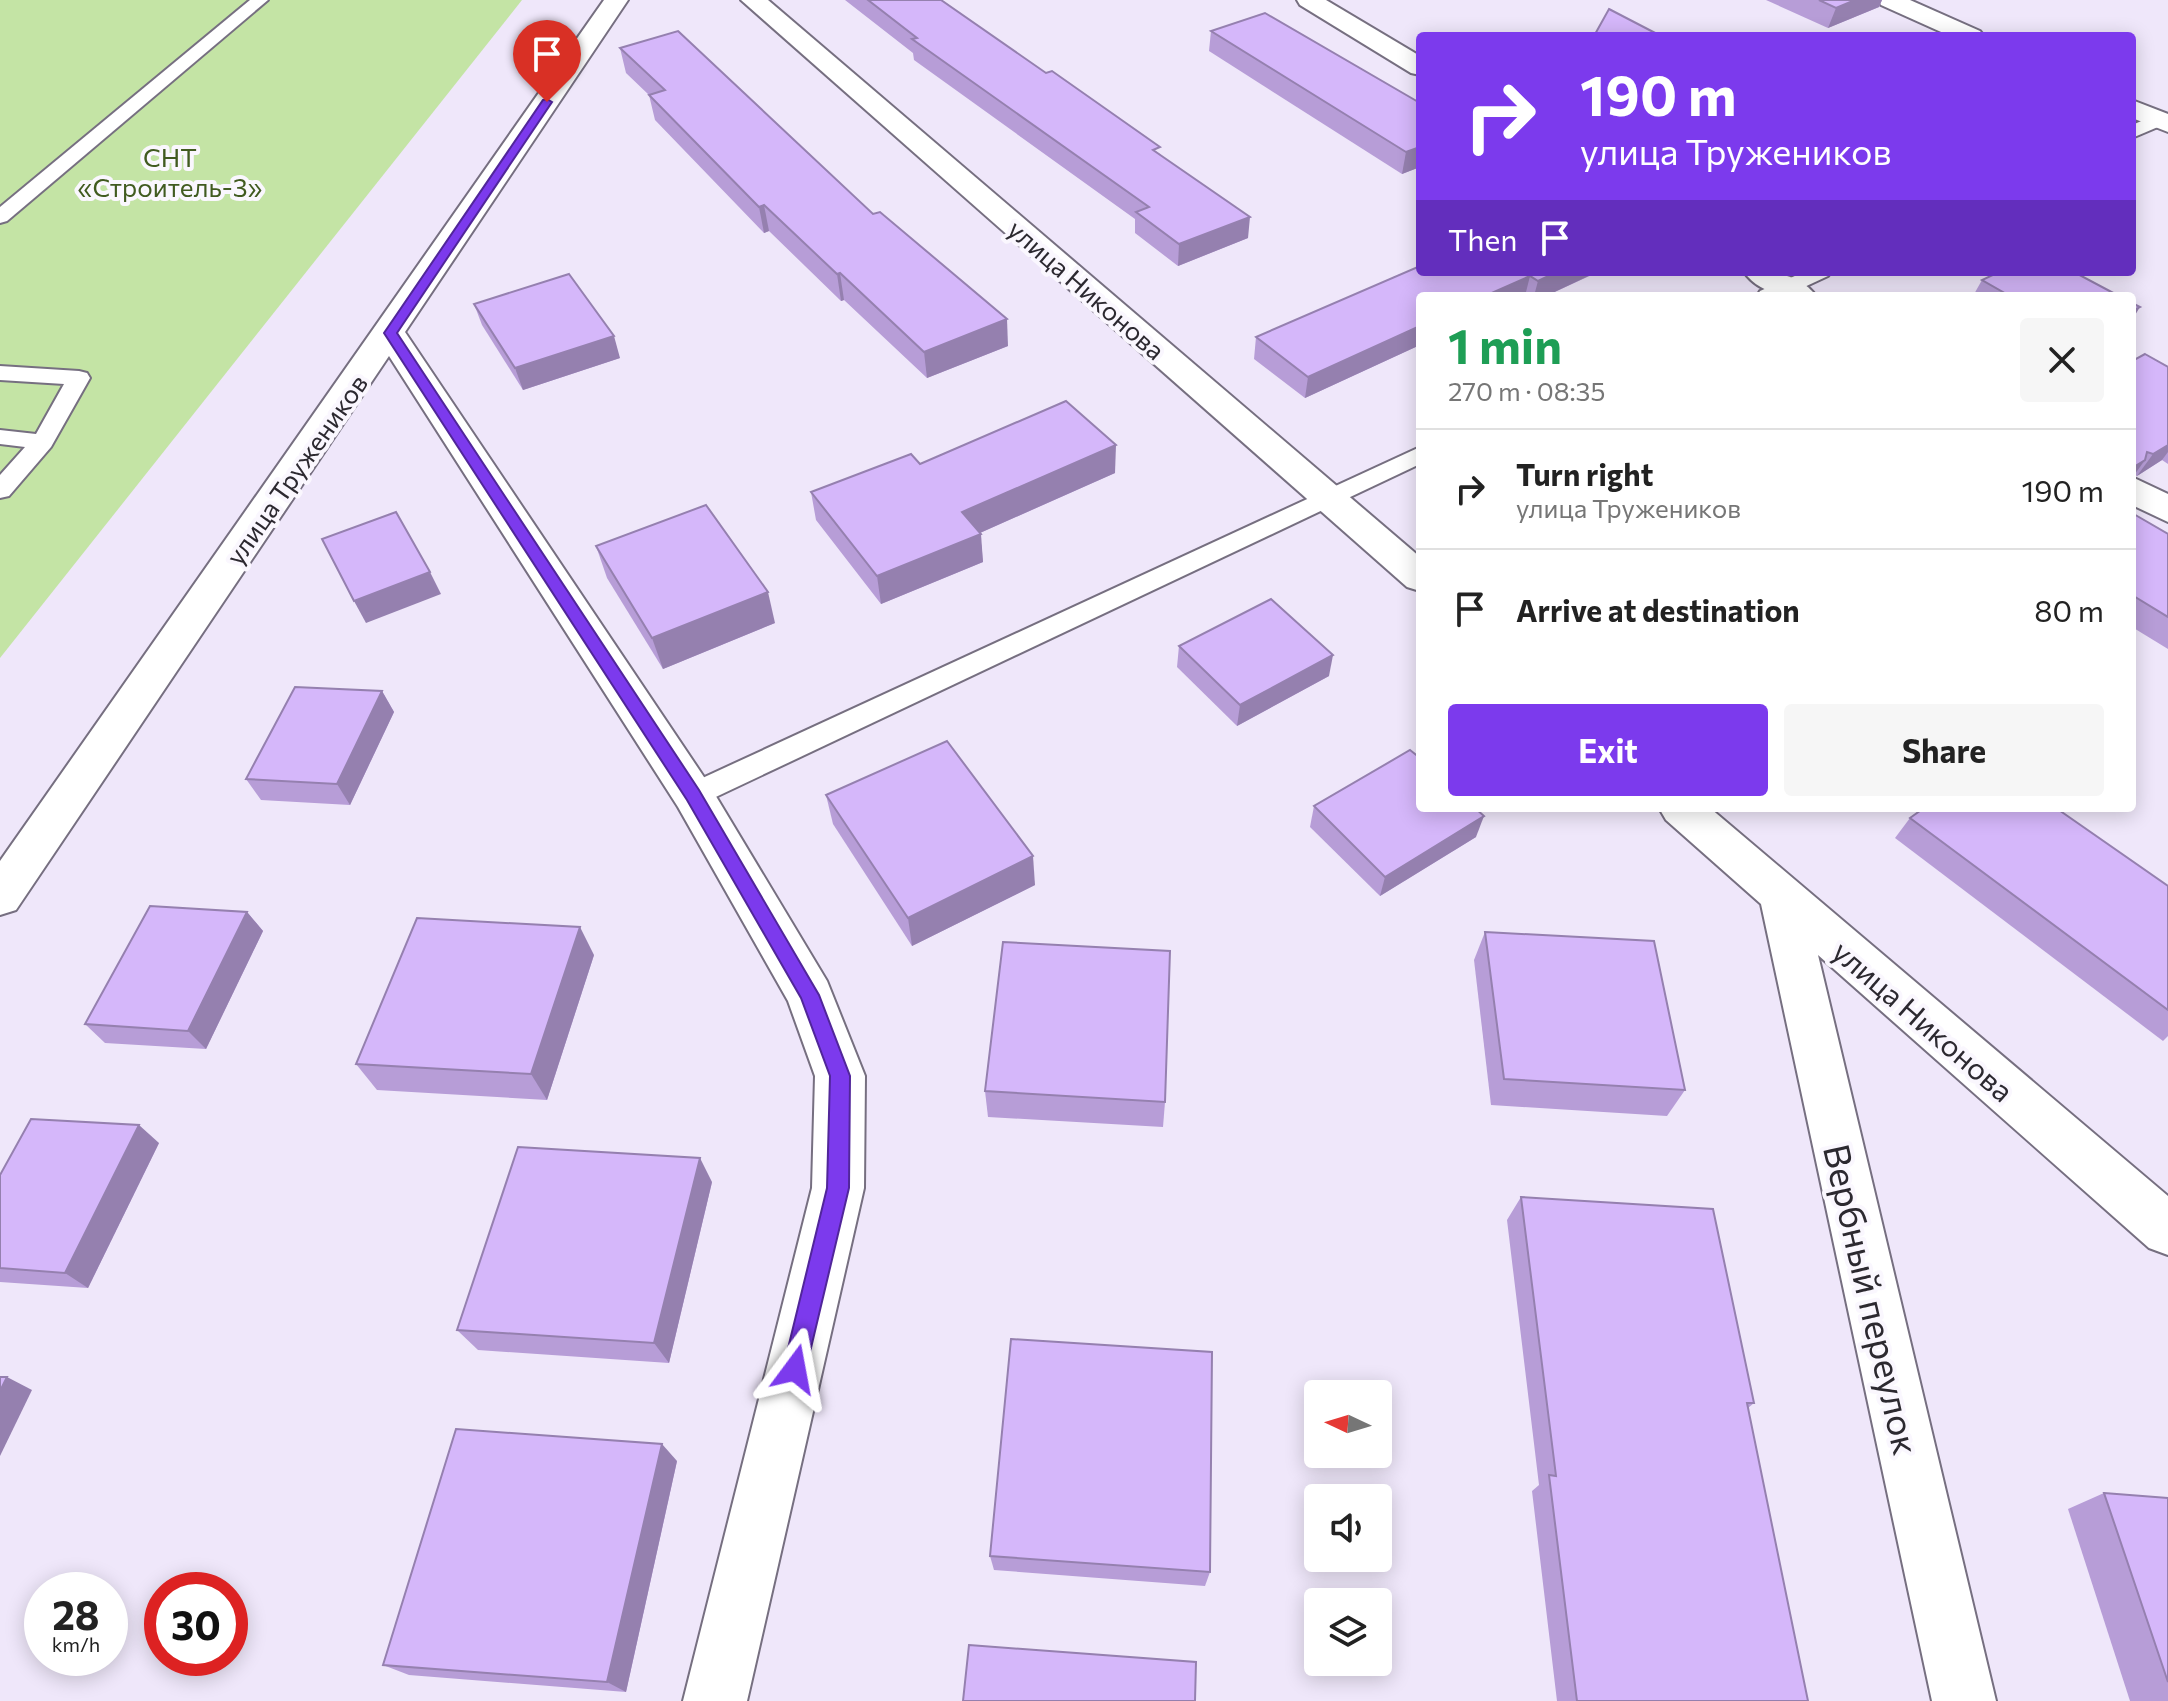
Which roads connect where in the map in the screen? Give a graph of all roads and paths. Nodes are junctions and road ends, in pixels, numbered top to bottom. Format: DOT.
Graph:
graph roads {
  1 [pos="260,0"];
  2 [pos="616,0"];
  3 [pos="753,0"];
  4 [pos="1309,0"];
  5 [pos="1890,0"];
  6 [pos="1962,32"];
  7 [pos="1416,65"];
  8 [pos="2136,110"];
  9 [pos="2163,122"];
  10 [pos="2136,131"];
  11 [pos="0,217"];
  12 [pos="1764,276"];
  13 [pos="1814,276"];
  14 [pos="1784,292"];
  15 [pos="1787,292"];
  16 [pos="390,333"];
  17 [pos="0,373"];
  18 [pos="0,437"];
  19 [pos="43,442"];
  20 [pos="1416,457"];
  21 [pos="0,490"];
  22 [pos="2136,491"];
  23 [pos="1328,497"];
  24 [pos="2168,510"];
  25 [pos="1416,574"];
  26 [pos="693,795"];
  27 [pos="1686,812"];
  28 [pos="0,897"];
  29 [pos="1782,897"];
  30 [pos="2168,1230"];
  31 [pos="715,1701"];
  32 [pos="1964,1701"];
  1 -- 11 [label="lane"];
  2 -- 16 [label="street, улица Тружеников"];
  3 -- 23 [label="street, улица Никонова"];
  4 -- 7 [label="street"];
  5 -- 6 [label="street"];
  8 -- 9 [label="street"];
  9 -- 10 [label="lane"];
  12 -- 14 [label="street"];
  13 -- 15 [label="lane"];
  16 -- 26 [label="street"];
  16 -- 28 [label="street, улица Тружеников"];
  17 -- 19 [label="lane"];
  18 -- 19 [label="lane"];
  19 -- 21 [label="lane"];
  20 -- 23 [label="lane"];
  22 -- 24 [label="street"];
  23 -- 25 [label="street, улица Никонова"];
  23 -- 26 [label="lane"];
  26 -- 31 [label="street"];
  27 -- 29 [label="street, улица Никонова"];
  29 -- 30 [label="street, улица Никонова"];
  29 -- 32 [label="street, Вербный переулок"];
}
